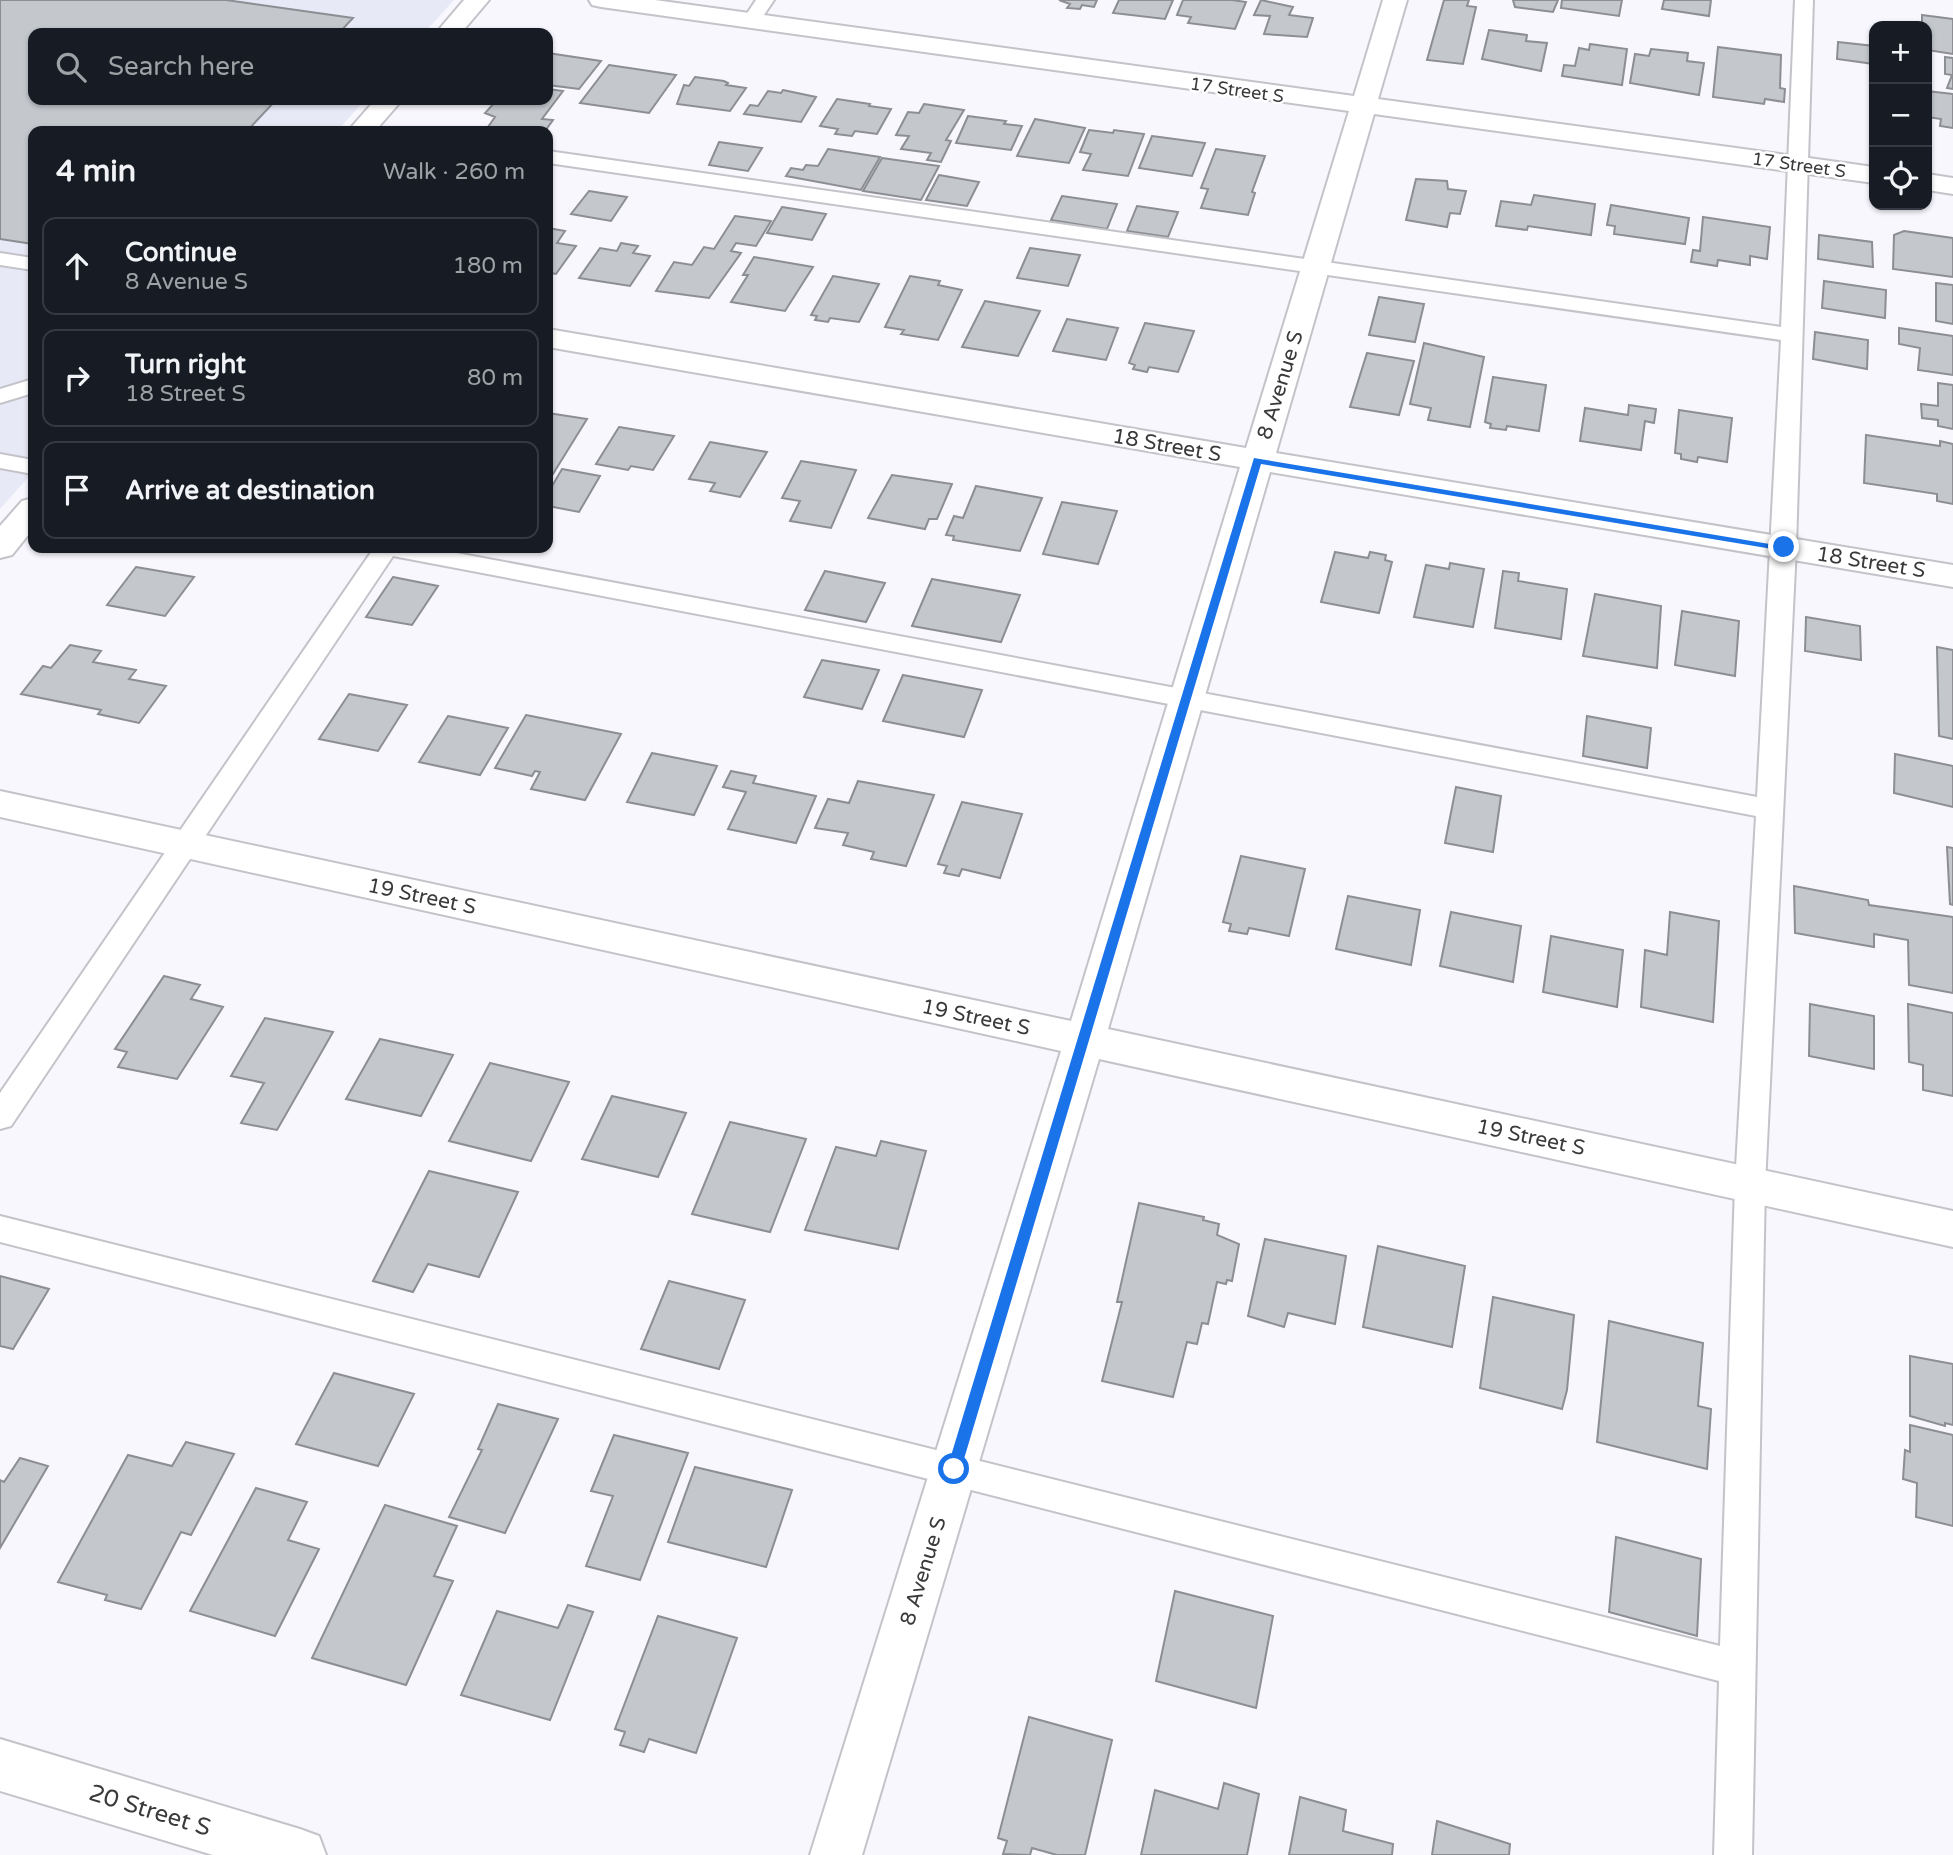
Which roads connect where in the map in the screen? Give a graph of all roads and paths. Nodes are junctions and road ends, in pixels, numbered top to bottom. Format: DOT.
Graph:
graph roads {
  1 [pos="477,0"];
  2 [pos="601,0"];
  3 [pos="1395,0"];
  4 [pos="1804,0"];
  5 [pos="758,11"];
  6 [pos="452,28"];
  7 [pos="385,105"];
  8 [pos="1365,108"];
  9 [pos="369,126"];
  10 [pos="553,158"];
  11 [pos="1798,165"];
  12 [pos="1869,175"];
  13 [pos="1932,183"];
  14 [pos="1953,186"];
  15 [pos="0,258"];
  16 [pos="28,263"];
  17 [pos="1316,267"];
  18 [pos="1792,335"];
  19 [pos="553,339"];
  20 [pos="28,388"];
  21 [pos="0,396"];
  22 [pos="1258,460"];
  23 [pos="0,461"];
  24 [pos="28,466"];
  25 [pos="28,514"];
  26 [pos="0,547"];
  27 [pos="1784,547"];
  28 [pos="385,553"];
  29 [pos="414,553"];
  30 [pos="1953,576"];
  31 [pos="1186,700"];
  32 [pos="0,804"];
  33 [pos="1770,809"];
  34 [pos="185,845"];
  35 [pos="1086,1040"];
  36 [pos="0,1117"];
  37 [pos="1750,1185"];
  38 [pos="0,1228"];
  39 [pos="1953,1229"];
  40 [pos="954,1469"];
  41 [pos="1738,1668"];
  42 [pos="0,1765"];
  43 [pos="300,1855"];
  44 [pos="836,1855"];
  45 [pos="1733,1855"];
  1 -- 6 [label="street"];
  2 -- 5 [label="street, 17 Street S"];
  3 -- 8 [label="street, 8 Avenue S"];
  4 -- 11 [label="lane"];
  5 -- 8 [label="street, 17 Street S"];
  7 -- 9 [label="street"];
  8 -- 11 [label="street, 17 Street S"];
  8 -- 17 [label="street, 8 Avenue S"];
  10 -- 17 [label="lane"];
  11 -- 12 [label="street, 17 Street S"];
  11 -- 18 [label="lane"];
  13 -- 14 [label="street"];
  15 -- 16 [label="lane"];
  17 -- 18 [label="lane"];
  17 -- 22 [label="street, 8 Avenue S"];
  18 -- 27 [label="lane"];
  19 -- 22 [label="street, 18 Street S"];
  20 -- 21 [label="lane"];
  22 -- 27 [label="street, 18 Street S"];
  22 -- 31 [label="street, 8 Avenue S"];
  23 -- 24 [label="lane"];
  25 -- 26 [label="street"];
  27 -- 30 [label="street, 18 Street S"];
  27 -- 33 [label="lane"];
  28 -- 34 [label="lane"];
  29 -- 31 [label="lane"];
  31 -- 33 [label="lane"];
  31 -- 35 [label="street, 8 Avenue S"];
  32 -- 34 [label="street, 19 Street S"];
  33 -- 37 [label="lane"];
  34 -- 35 [label="street, 19 Street S"];
  34 -- 36 [label="lane"];
  35 -- 37 [label="street, 19 Street S"];
  35 -- 40 [label="street, 8 Avenue S"];
  37 -- 39 [label="street, 19 Street S"];
  37 -- 41 [label="lane"];
  38 -- 40 [label="lane"];
  40 -- 41 [label="lane"];
  40 -- 44 [label="street, 8 Avenue S"];
  41 -- 45 [label="lane"];
  42 -- 43 [label="street, 20 Street S"];
}
